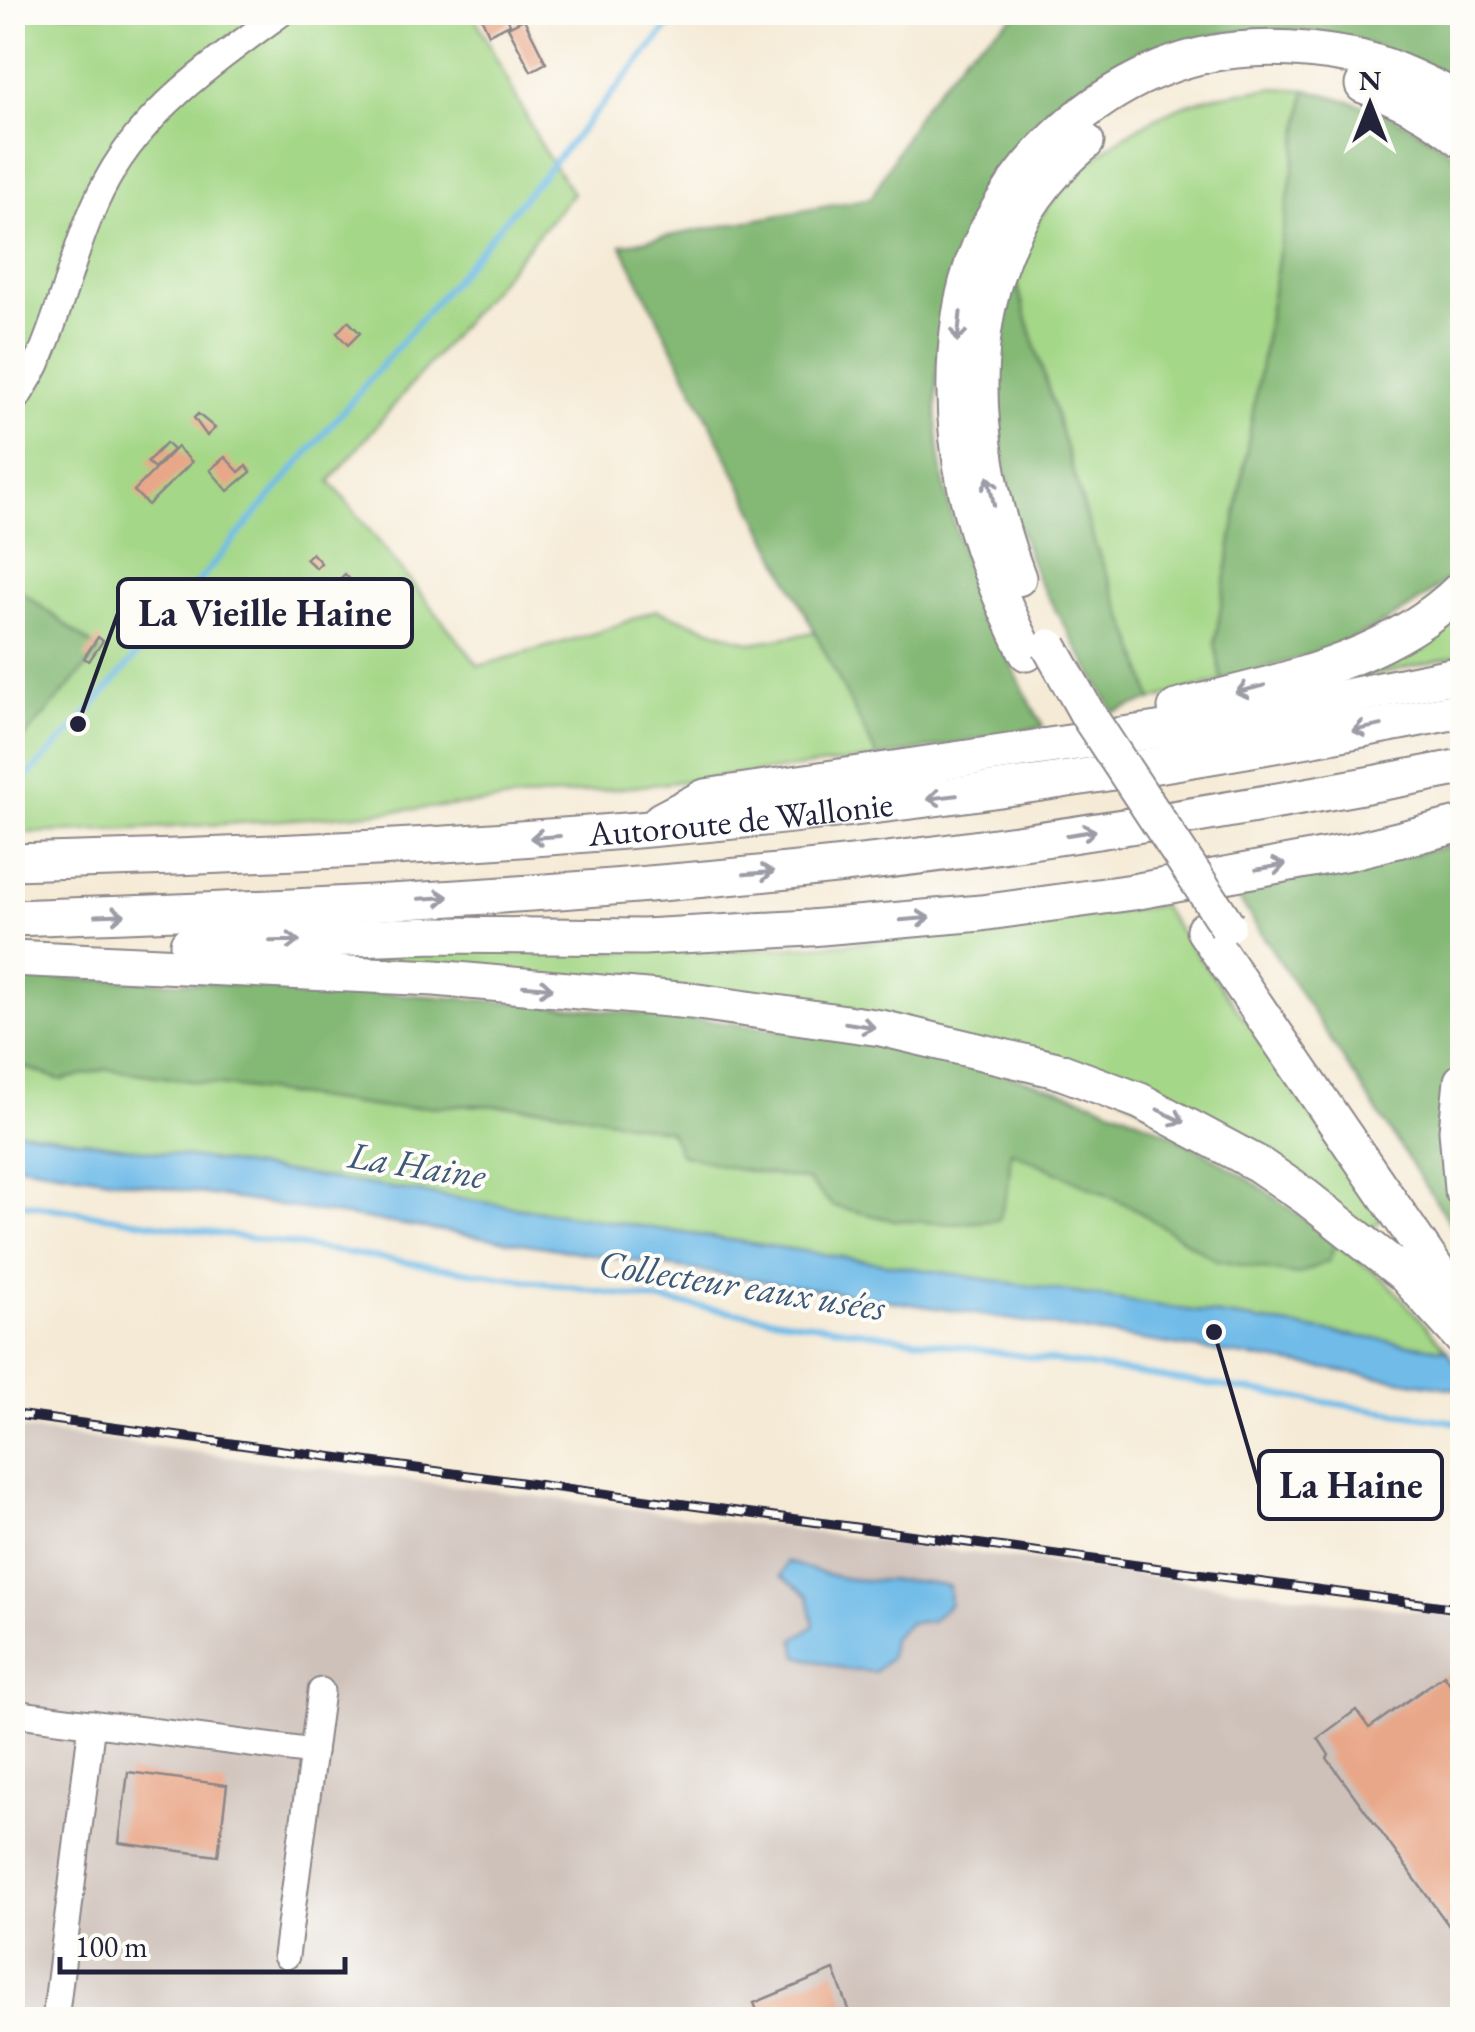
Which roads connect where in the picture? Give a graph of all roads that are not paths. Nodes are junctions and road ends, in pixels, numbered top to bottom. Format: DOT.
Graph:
graph roads {
  1 [pos="283,12"];
  2 [pos="1462,100"];
  3 [pos="1462,140"];
  4 [pos="12,406"];
  5 [pos="1462,588"];
  6 [pos="1038,650"];
  7 [pos="1462,674"];
  8 [pos="1462,710"];
  9 [pos="1462,767"];
  10 [pos="914,768"];
  11 [pos="1462,824"];
  12 [pos="642,830"];
  13 [pos="12,862"];
  14 [pos="12,918"];
  15 [pos="1216,928"];
  16 [pos="12,954"];
  17 [pos="1462,1081"];
  18 [pos="1462,1189"];
  19 [pos="1462,1275"];
  20 [pos="1462,1308"];
  21 [pos="1462,1338"];
  22 [pos="321,1691"];
  23 [pos="12,1713"];
  24 [pos="92,1723"];
  25 [pos="313,1752"];
  26 [pos="286,1956"];
  27 [pos="55,2020"];
  1 -- 4 [label="street"];
  2 -- 6 [label="highway, one-way"];
  6 -- 3 [label="highway, one-way"];
  5 -- 10 [label="highway, one-way"];
  6 -- 15 [label="highway, bridge"];
  7 -- 10 [label="highway"];
  8 -- 12 [label="highway, Autoroute de Wallonie, one-way"];
  14 -- 9 [label="highway, Autoroute de Wallonie, one-way"];
  10 -- 12 [label="highway"];
  16 -- 11 [label="highway, one-way"];
  12 -- 13 [label="highway, Autoroute de Wallonie, one-way"];
  15 -- 19 [label="highway"];
  15 -- 20 [label="highway"];
  16 -- 21 [label="highway, one-way"];
  17 -- 18 [label="highway"];
  22 -- 25 [label="street"];
  23 -- 24 [label="street"];
  24 -- 25 [label="street"];
  24 -- 27 [label="street"];
  25 -- 26 [label="street"];
}
